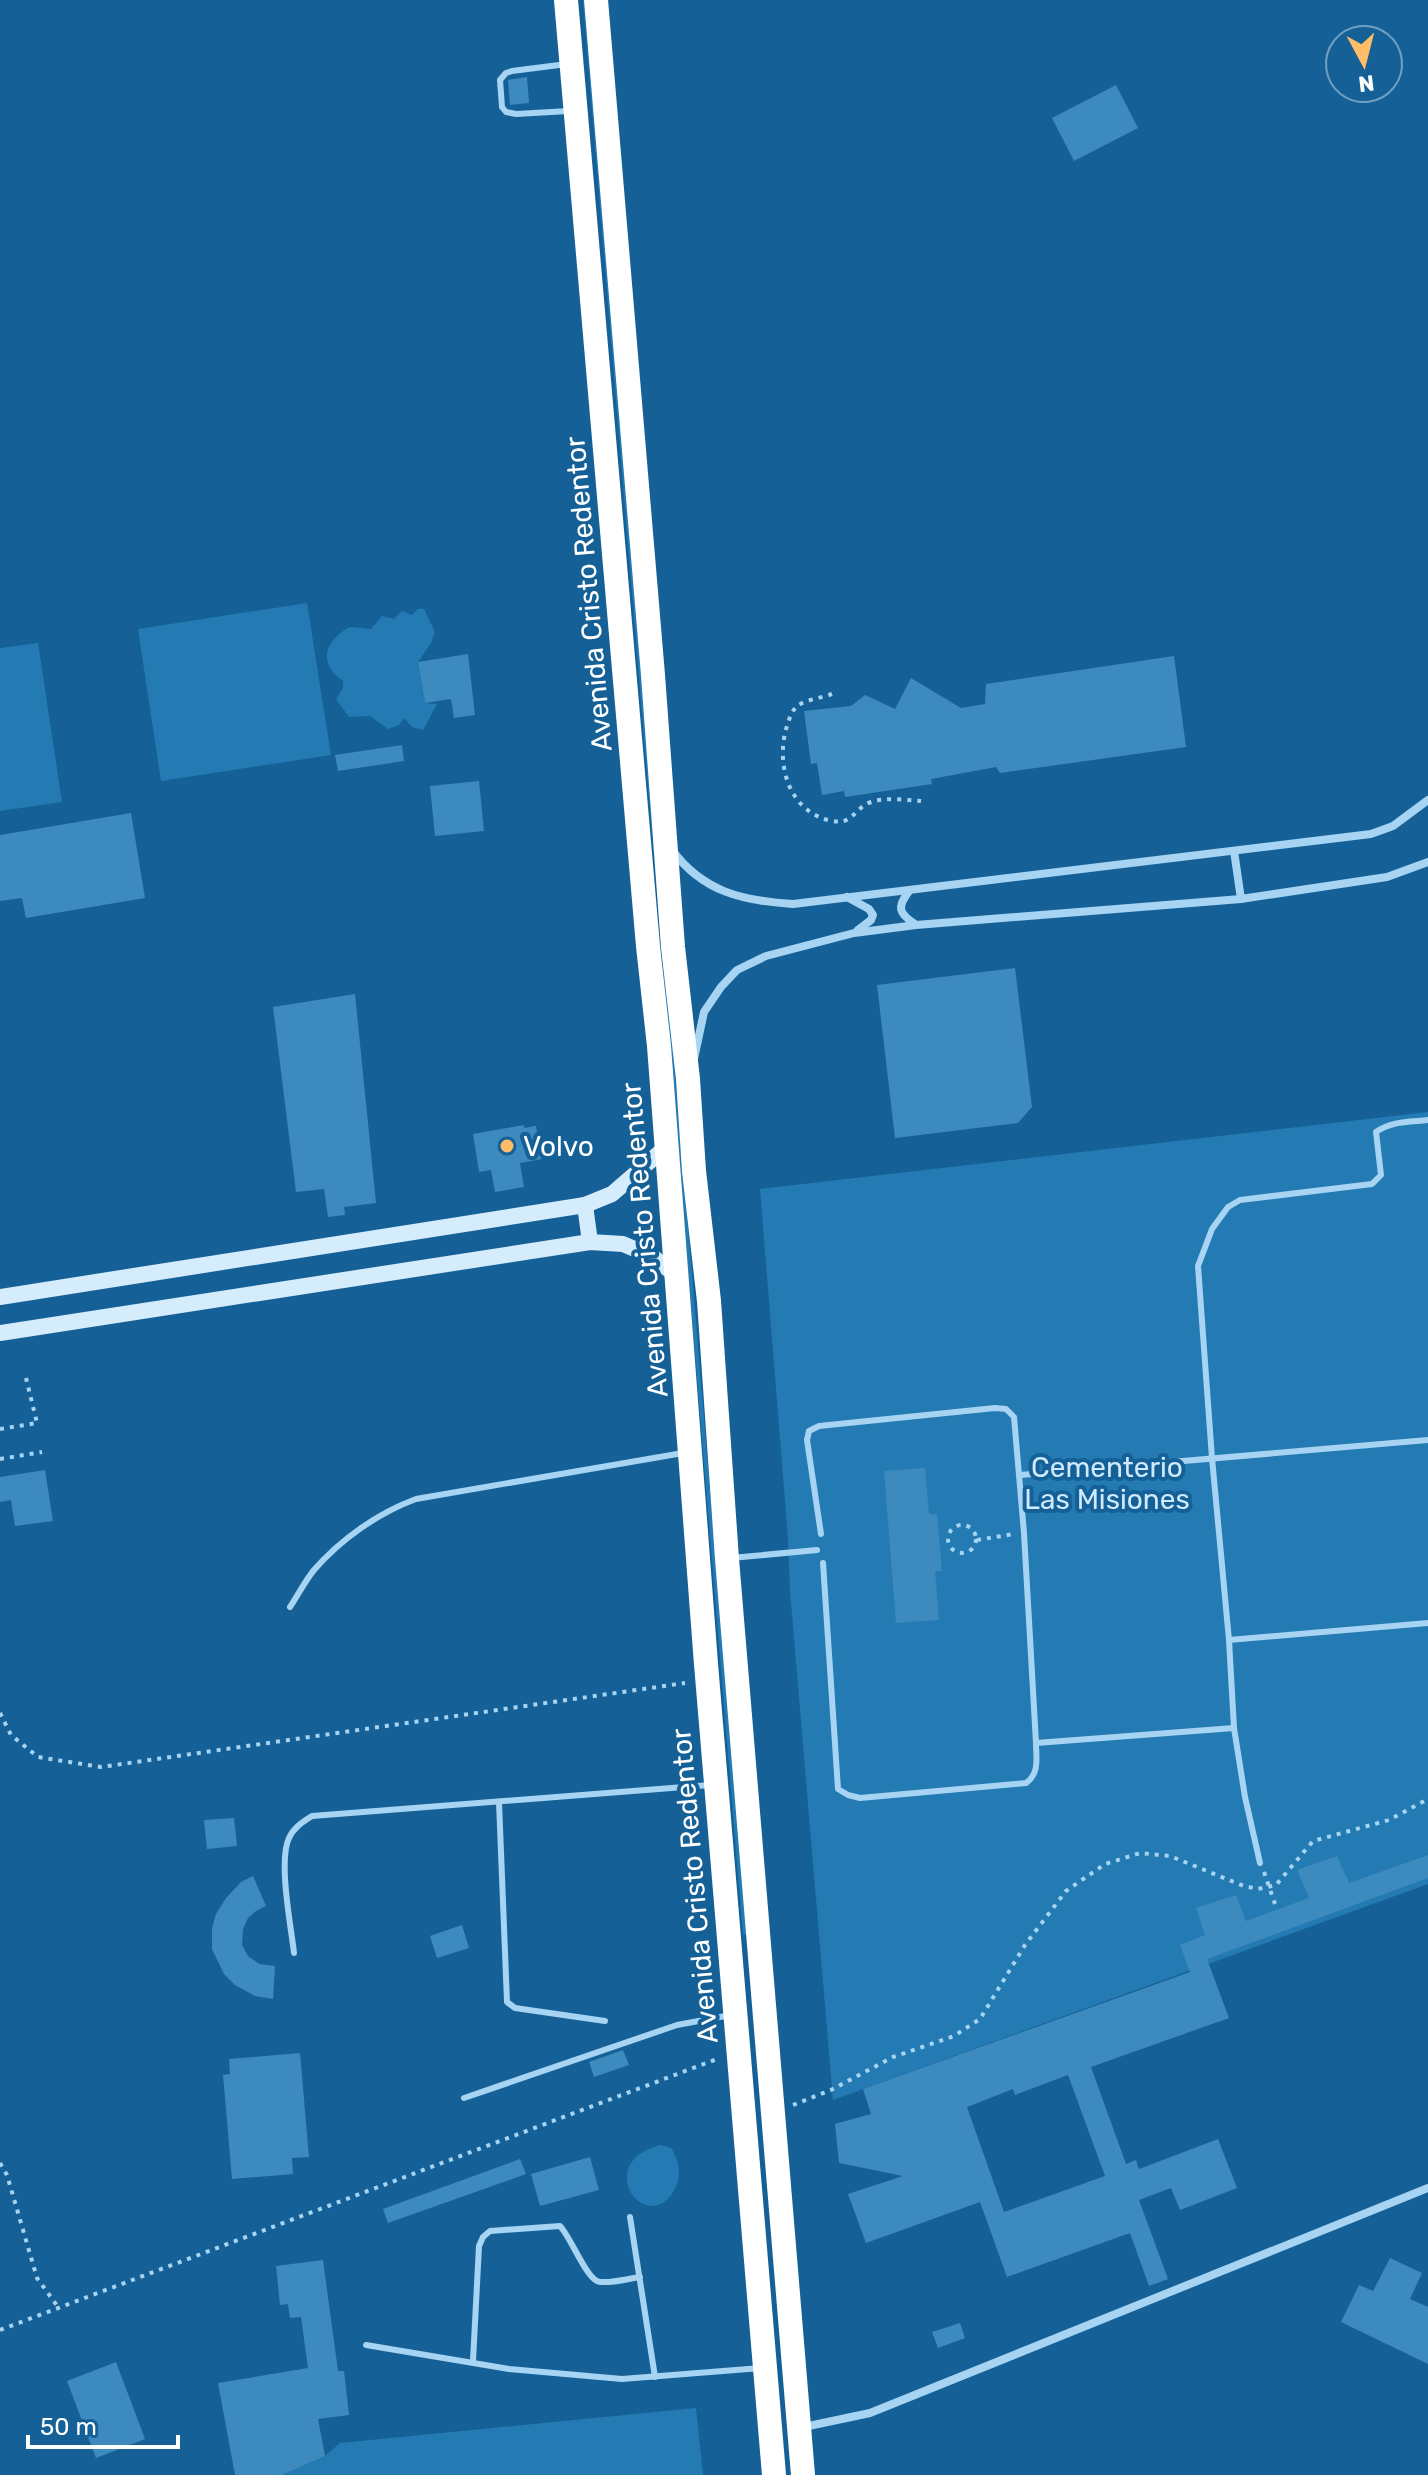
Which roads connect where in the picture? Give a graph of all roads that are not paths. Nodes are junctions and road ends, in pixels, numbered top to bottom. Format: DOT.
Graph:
graph roads {
  1 [pos="566,0"];
  2 [pos="596,0"];
  3 [pos="571,64"];
  4 [pos="576,110"];
  5 [pos="1428,800"];
  6 [pos="666,840"];
  7 [pos="1234,851"];
  8 [pos="1428,862"];
  9 [pos="909,891"];
  10 [pos="847,897"];
  11 [pos="1241,899"];
  12 [pos="916,925"];
  13 [pos="854,933"];
  14 [pos="688,1079"];
  15 [pos="1428,1120"];
  16 [pos="665,1148"];
  17 [pos="585,1205"];
  18 [pos="590,1242"];
  19 [pos="678,1277"];
  20 [pos="0,1297"];
  21 [pos="0,1333"];
  22 [pos="1428,1440"];
  23 [pos="691,1452"];
  24 [pos="1212,1458"];
  25 [pos="1020,1475"];
  26 [pos="821,1534"];
  27 [pos="817,1550"];
  28 [pos="727,1559"];
  29 [pos="823,1563"];
  30 [pos="290,1607"];
  31 [pos="1428,1623"];
  32 [pos="1229,1640"];
  33 [pos="1234,1728"];
  34 [pos="1036,1743"];
  35 [pos="716,1785"];
  36 [pos="499,1802"];
  37 [pos="1260,1863"];
  38 [pos="294,1953"];
  39 [pos="735,2014"];
  40 [pos="605,2021"];
  41 [pos="464,2098"];
  42 [pos="1428,2188"];
  43 [pos="630,2217"];
  44 [pos="640,2277"];
  45 [pos="366,2345"];
  46 [pos="473,2361"];
  47 [pos="764,2368"];
  48 [pos="655,2377"];
  49 [pos="799,2428"];
  50 [pos="774,2475"];
  51 [pos="803,2475"];
  1 -- 3 [label="highway, Avenida Cristo Redentor"];
  2 -- 6 [label="highway, Avenida Cristo Redentor"];
  3 -- 4 [label="highway, Avenida Cristo Redentor"];
  3 -- 4 [label="lane"];
  4 -- 16 [label="highway, Avenida Cristo Redentor"];
  5 -- 7 [label="street"];
  6 -- 10 [label="street"];
  6 -- 14 [label="highway, Avenida Cristo Redentor"];
  7 -- 9 [label="street"];
  7 -- 11 [label="street"];
  8 -- 11 [label="street"];
  9 -- 10 [label="street"];
  9 -- 12 [label="street"];
  10 -- 13 [label="street"];
  11 -- 12 [label="street"];
  12 -- 13 [label="street"];
  13 -- 14 [label="street"];
  14 -- 28 [label="highway, Avenida Cristo Redentor"];
  15 -- 24 [label="lane"];
  16 -- 17 [label="main road"];
  16 -- 19 [label="highway, Avenida Cristo Redentor"];
  17 -- 18 [label="main road"];
  17 -- 20 [label="main road"];
  18 -- 19 [label="main road"];
  18 -- 21 [label="main road"];
  19 -- 23 [label="highway, Avenida Cristo Redentor"];
  22 -- 24 [label="lane"];
  23 -- 30 [label="lane"];
  23 -- 35 [label="highway, Avenida Cristo Redentor"];
  24 -- 25 [label="lane"];
  24 -- 32 [label="lane"];
  25 -- 26 [label="lane"];
  25 -- 34 [label="lane"];
  27 -- 28 [label="lane"];
  28 -- 49 [label="highway, Avenida Cristo Redentor"];
  29 -- 34 [label="lane"];
  31 -- 32 [label="lane"];
  32 -- 33 [label="lane"];
  33 -- 34 [label="lane"];
  33 -- 37 [label="lane"];
  35 -- 36 [label="lane"];
  35 -- 39 [label="highway, Avenida Cristo Redentor"];
  36 -- 38 [label="lane"];
  36 -- 40 [label="lane"];
  39 -- 41 [label="lane"];
  39 -- 47 [label="highway, Avenida Cristo Redentor"];
  42 -- 49 [label="street"];
  43 -- 44 [label="lane"];
  44 -- 46 [label="lane"];
  44 -- 48 [label="lane"];
  45 -- 46 [label="lane"];
  46 -- 48 [label="lane"];
  47 -- 48 [label="lane"];
  47 -- 50 [label="highway, Avenida Cristo Redentor"];
  49 -- 51 [label="highway, Avenida Cristo Redentor"];
}
